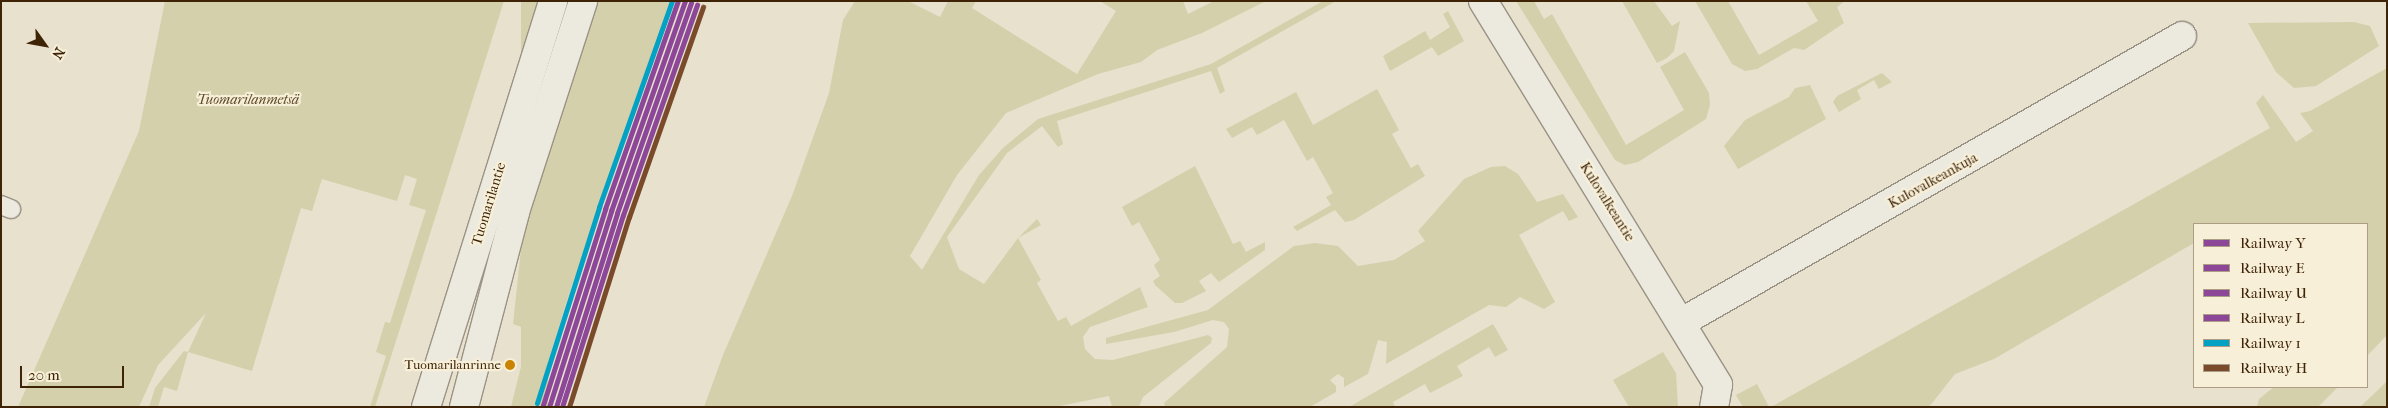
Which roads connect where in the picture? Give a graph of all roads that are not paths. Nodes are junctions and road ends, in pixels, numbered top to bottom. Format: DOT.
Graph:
graph roads {
  1 [pos="554,1"];
  2 [pos="583,1"];
  3 [pos="1483,1"];
  4 [pos="2182,36"];
  5 [pos="1682,322"];
  6 [pos="426,407"];
  7 [pos="464,407"];
  8 [pos="1714,407"];
  1 -- 6 [label="street, Tuomarilantie"];
  2 -- 7 [label="street, Tuomarilantie"];
  3 -- 5 [label="street, Kulovalkeantie"];
  4 -- 5 [label="street, Kulovalkeankuja"];
  5 -- 8 [label="street, Kulovalkeantie"];
}
